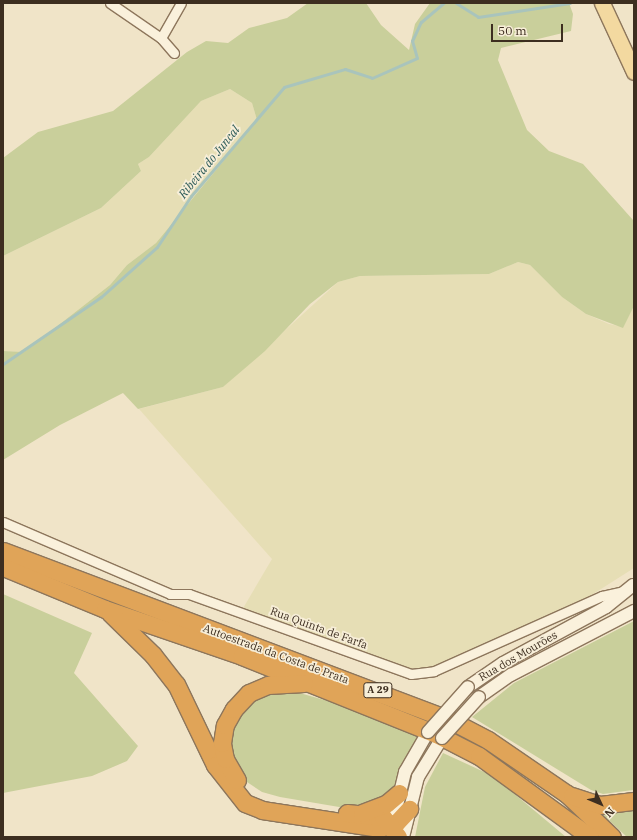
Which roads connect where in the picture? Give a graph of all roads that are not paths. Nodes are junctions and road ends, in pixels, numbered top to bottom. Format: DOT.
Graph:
graph roads {
  1 [pos="110,3"];
  2 [pos="181,3"];
  3 [pos="602,3"];
  4 [pos="161,38"];
  5 [pos="174,53"];
  6 [pos="634,72"];
  7 [pos="3,522"];
  8 [pos="3,551"];
  9 [pos="3,567"];
  10 [pos="632,588"];
  11 [pos="105,609"];
  12 [pos="634,611"];
  13 [pos="309,683"];
  14 [pos="399,793"];
  15 [pos="567,794"];
  16 [pos="634,801"];
  17 [pos="409,810"];
  18 [pos="357,819"];
  19 [pos="394,833"];
  20 [pos="374,837"];
  21 [pos="403,837"];
  22 [pos="590,837"];
  23 [pos="612,837"];
  1 -- 4 [label="street"];
  2 -- 4 [label="street"];
  3 -- 6 [label="main road"];
  4 -- 5 [label="street"];
  7 -- 10 [label="street, Rua Quinta de Farfa"];
  8 -- 15 [label="highway, Autoestrada da Costa de Prata / A 29"];
  9 -- 11 [label="highway, Autoestrada da Costa de Prata / A 29"];
  10 -- 14 [label="street, Rua dos Mourões, bridge"];
  11 -- 13 [label="highway, Autoestrada da Costa de Prata / A 29"];
  11 -- 18 [label="highway"];
  12 -- 17 [label="street, Rua dos Mourões, bridge"];
  13 -- 18 [label="highway"];
  13 -- 22 [label="highway, Autoestrada da Costa de Prata / A 29"];
  14 -- 18 [label="highway"];
  14 -- 19 [label="street, Rua dos Mourões"];
  15 -- 16 [label="highway"];
  15 -- 23 [label="highway, Autoestrada da Costa de Prata / A 29"];
  17 -- 19 [label="highway"];
  17 -- 21 [label="street, Rua dos Mourões"];
  18 -- 19 [label="highway"];
  18 -- 20 [label="highway"];
}
